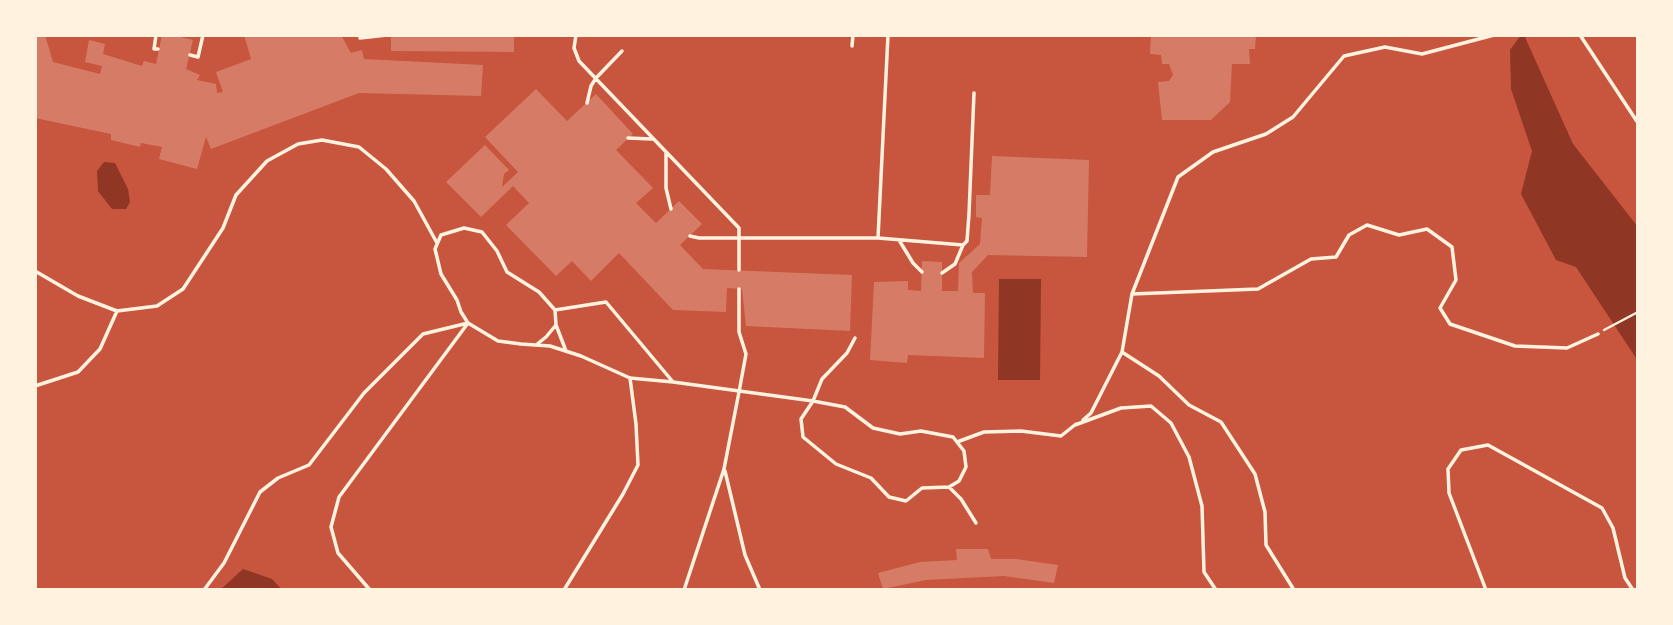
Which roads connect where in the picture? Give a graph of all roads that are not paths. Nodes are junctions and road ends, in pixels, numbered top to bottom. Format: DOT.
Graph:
graph roads {
  1 [pos="156,35"];
  2 [pos="203,35"];
  3 [pos="387,35"];
  4 [pos="576,35"];
  5 [pos="853,35"];
  6 [pos="886,35"];
  7 [pos="1494,35"];
  8 [pos="1580,35"];
  9 [pos="360,38"];
  10 [pos="852,46"];
  11 [pos="159,49"];
  12 [pos="622,51"];
  13 [pos="190,55"];
  14 [pos="596,78"];
  15 [pos="974,93"];
  16 [pos="587,103"];
  17 [pos="1638,123"];
  18 [pos="628,138"];
  19 [pos="654,139"];
  20 [pos="666,151"];
  21 [pos="671,209"];
  22 [pos="690,236"];
  23 [pos="739,238"];
  24 [pos="878,238"];
  25 [pos="900,240"];
  26 [pos="438,243"];
  27 [pos="963,245"];
  28 [pos="739,270"];
  29 [pos="35,271"];
  30 [pos="922,271"];
  31 [pos="942,272"];
  32 [pos="739,289"];
  33 [pos="1132,294"];
  34 [pos="555,310"];
  35 [pos="117,311"];
  36 [pos="468,323"];
  37 [pos="556,325"];
  38 [pos="1598,334"];
  39 [pos="855,338"];
  40 [pos="536,345"];
  41 [pos="566,351"];
  42 [pos="1122,352"];
  43 [pos="631,378"];
  44 [pos="673,382"];
  45 [pos="35,386"];
  46 [pos="740,392"];
  47 [pos="813,401"];
  48 [pos="1075,425"];
  49 [pos="957,442"];
  50 [pos="724,469"];
  51 [pos="949,487"];
  52 [pos="976,523"];
  53 [pos="204,590"];
  54 [pos="370,590"];
  55 [pos="564,590"];
  56 [pos="684,590"];
  57 [pos="760,590"];
  58 [pos="1216,590"];
  59 [pos="1294,590"];
  60 [pos="1486,590"];
  61 [pos="1633,590"];
  1 -- 11 [label="lane"];
  2 -- 13 [label="lane"];
  3 -- 9 [label="lane"];
  4 -- 14 [label="lane"];
  5 -- 10 [label="lane"];
  6 -- 24 [label="lane"];
  7 -- 33 [label="lane"];
  8 -- 17 [label="lane"];
  12 -- 14 [label="lane"];
  14 -- 16 [label="lane"];
  14 -- 19 [label="lane"];
  15 -- 27 [label="lane"];
  18 -- 19 [label="lane"];
  19 -- 20 [label="lane"];
  20 -- 21 [label="lane"];
  20 -- 23 [label="lane"];
  22 -- 23 [label="lane"];
  23 -- 24 [label="lane"];
  23 -- 28 [label="lane"];
  24 -- 25 [label="lane"];
  25 -- 27 [label="lane"];
  25 -- 30 [label="lane"];
  26 -- 34 [label="lane"];
  26 -- 35 [label="lane"];
  26 -- 36 [label="lane"];
  27 -- 31 [label="lane"];
  29 -- 35 [label="lane"];
  32 -- 46 [label="lane"];
  33 -- 38 [label="lane"];
  33 -- 42 [label="lane"];
  34 -- 37 [label="lane"];
  34 -- 44 [label="lane"];
  35 -- 45 [label="lane"];
  36 -- 40 [label="lane"];
  36 -- 53 [label="lane"];
  36 -- 54 [label="lane"];
  37 -- 40 [label="lane"];
  37 -- 41 [label="lane"];
  39 -- 47 [label="lane"];
  40 -- 41 [label="lane"];
  41 -- 43 [label="lane"];
  42 -- 48 [label="lane"];
  42 -- 59 [label="lane"];
  43 -- 44 [label="lane"];
  43 -- 55 [label="lane"];
  44 -- 46 [label="lane"];
  46 -- 47 [label="lane"];
  46 -- 50 [label="lane"];
  47 -- 49 [label="lane"];
  47 -- 51 [label="lane"];
  48 -- 49 [label="lane"];
  48 -- 58 [label="lane"];
  49 -- 51 [label="lane"];
  50 -- 56 [label="lane"];
  50 -- 57 [label="lane"];
  51 -- 52 [label="lane"];
  60 -- 61 [label="lane"];
}
